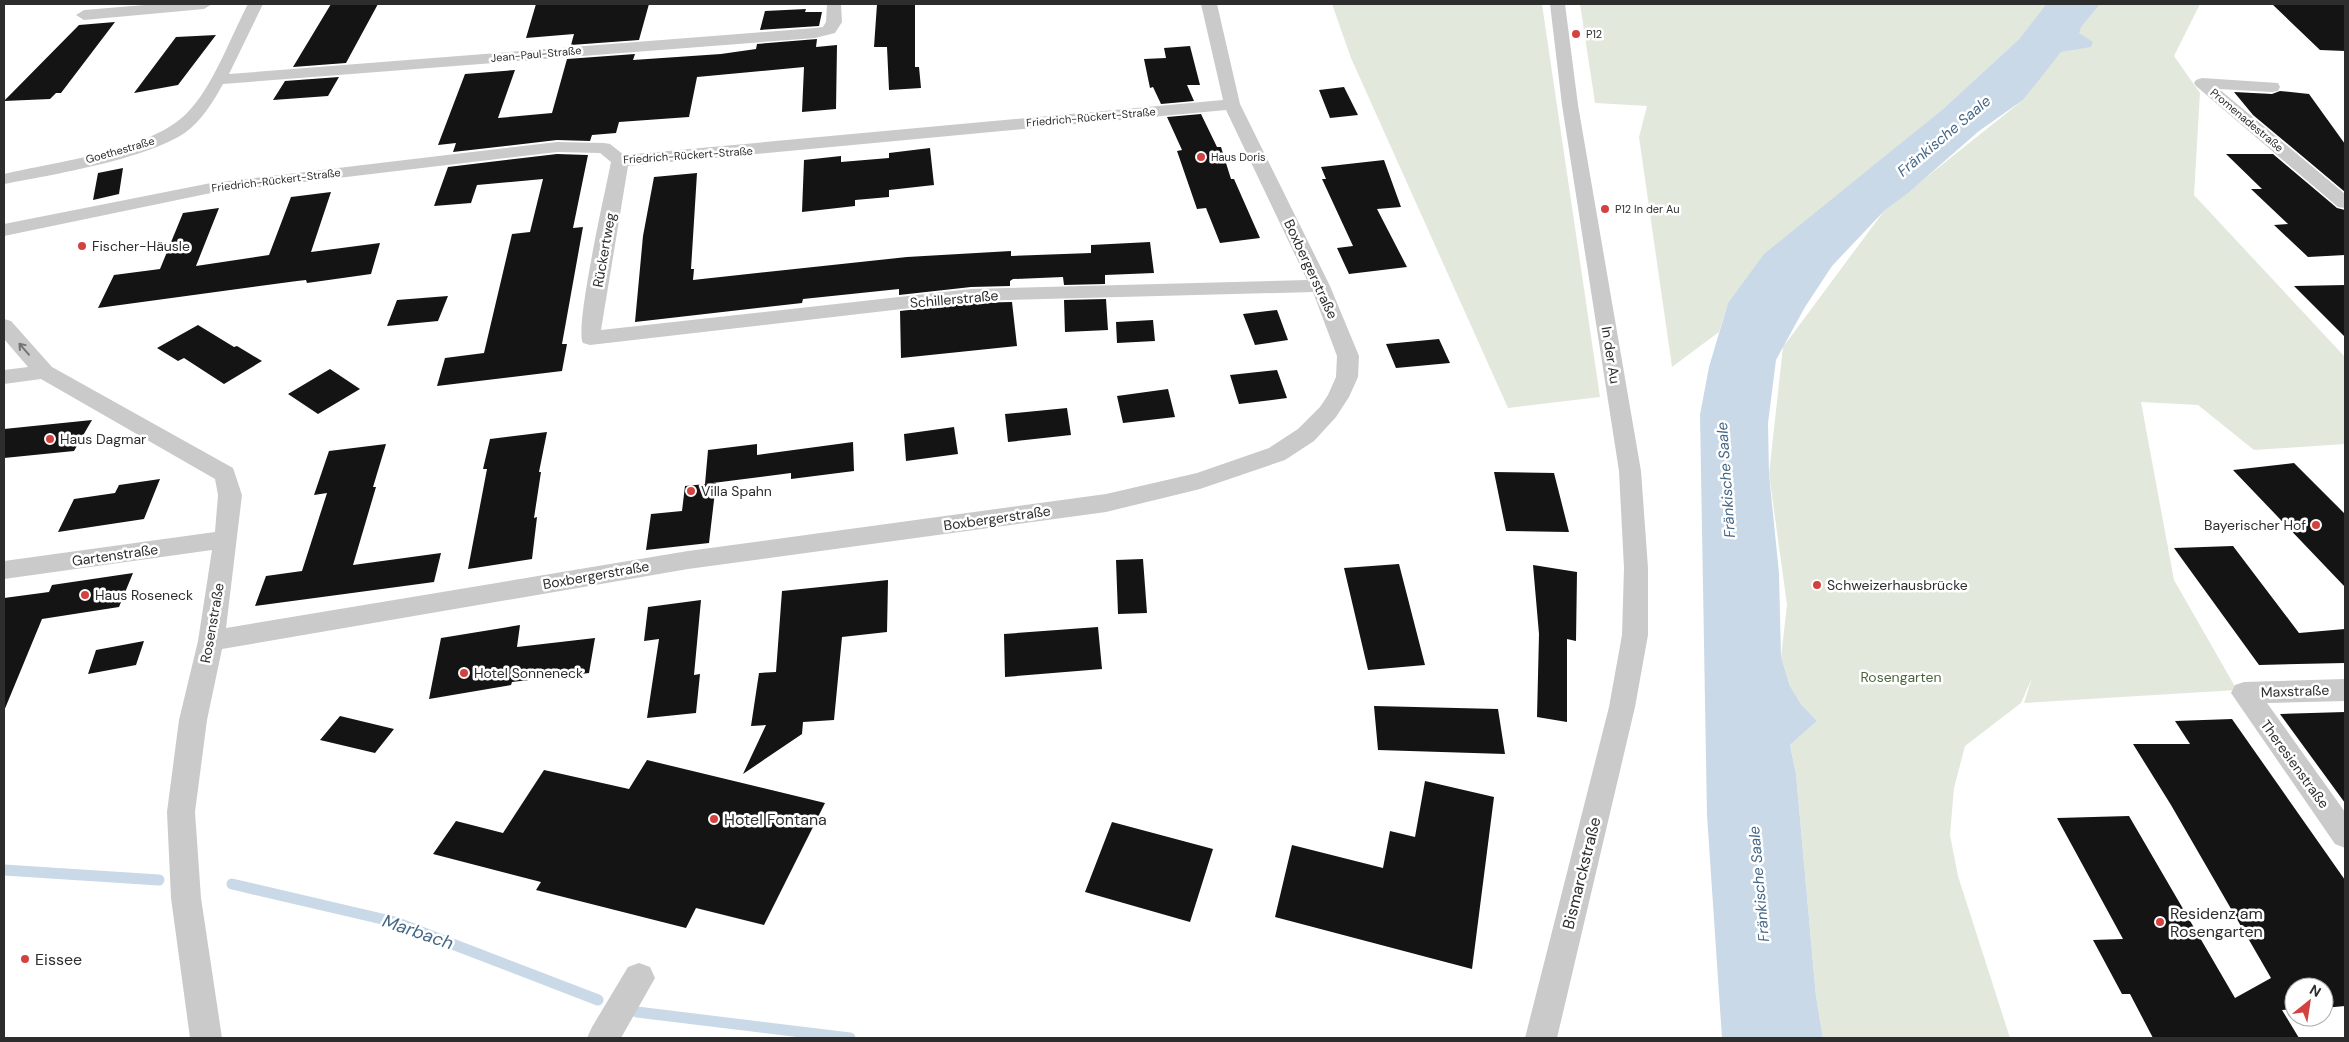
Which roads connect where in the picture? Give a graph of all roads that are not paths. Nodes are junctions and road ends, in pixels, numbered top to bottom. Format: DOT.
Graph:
graph roads {
  1 [pos="204,4"];
  2 [pos="255,4"];
  3 [pos="834,4"];
  4 [pos="1210,4"];
  5 [pos="1557,4"];
  6 [pos="84,15"];
  7 [pos="217,80"];
  8 [pos="2272,87"];
  9 [pos="1232,104"];
  10 [pos="620,161"];
  11 [pos="4,179"];
  12 [pos="2345,203"];
  13 [pos="4,230"];
  14 [pos="1320,286"];
  15 [pos="4,326"];
  16 [pos="590,338"];
  17 [pos="44,372"];
  18 [pos="4,377"];
  19 [pos="226,539"];
  20 [pos="4,570"];
  21 [pos="211,641"];
  22 [pos="2345,690"];
  23 [pos="2244,693"];
  24 [pos="1622,707"];
  25 [pos="2345,835"];
  26 [pos="639,978"];
  27 [pos="206,1038"];
  28 [pos="603,1038"];
  29 [pos="1541,1038"];
  1 -- 6 [label="street"];
  2 -- 7 [label="street, Goethestraße"];
  3 -- 7 [label="street, Jean-Paul-Straße"];
  4 -- 9 [label="street, Boxbergerstraße"];
  5 -- 24 [label="street, In der Au"];
  7 -- 11 [label="street, Goethestraße"];
  8 -- 12 [label="street, Promenadestraße"];
  9 -- 10 [label="street, Friedrich-Rückert-Straße"];
  9 -- 14 [label="street, Boxbergerstraße"];
  10 -- 13 [label="street, Friedrich-Rückert-Straße"];
  10 -- 16 [label="street, Rückertweg"];
  14 -- 16 [label="street, Schillerstraße"];
  14 -- 21 [label="street, Boxbergerstraße"];
  17 -- 15 [label="street, Rosenstraße, one-way"];
  17 -- 18 [label="street"];
  17 -- 19 [label="street, Rosenstraße"];
  19 -- 20 [label="street, Gartenstraße"];
  19 -- 21 [label="street, Rosenstraße"];
  21 -- 27 [label="street, Rosenstraße"];
  22 -- 23 [label="street, Maxstraße"];
  23 -- 25 [label="street, Theresienstraße"];
  24 -- 29 [label="street, Bismarckstraße"];
  26 -- 28 [label="street"];
}
